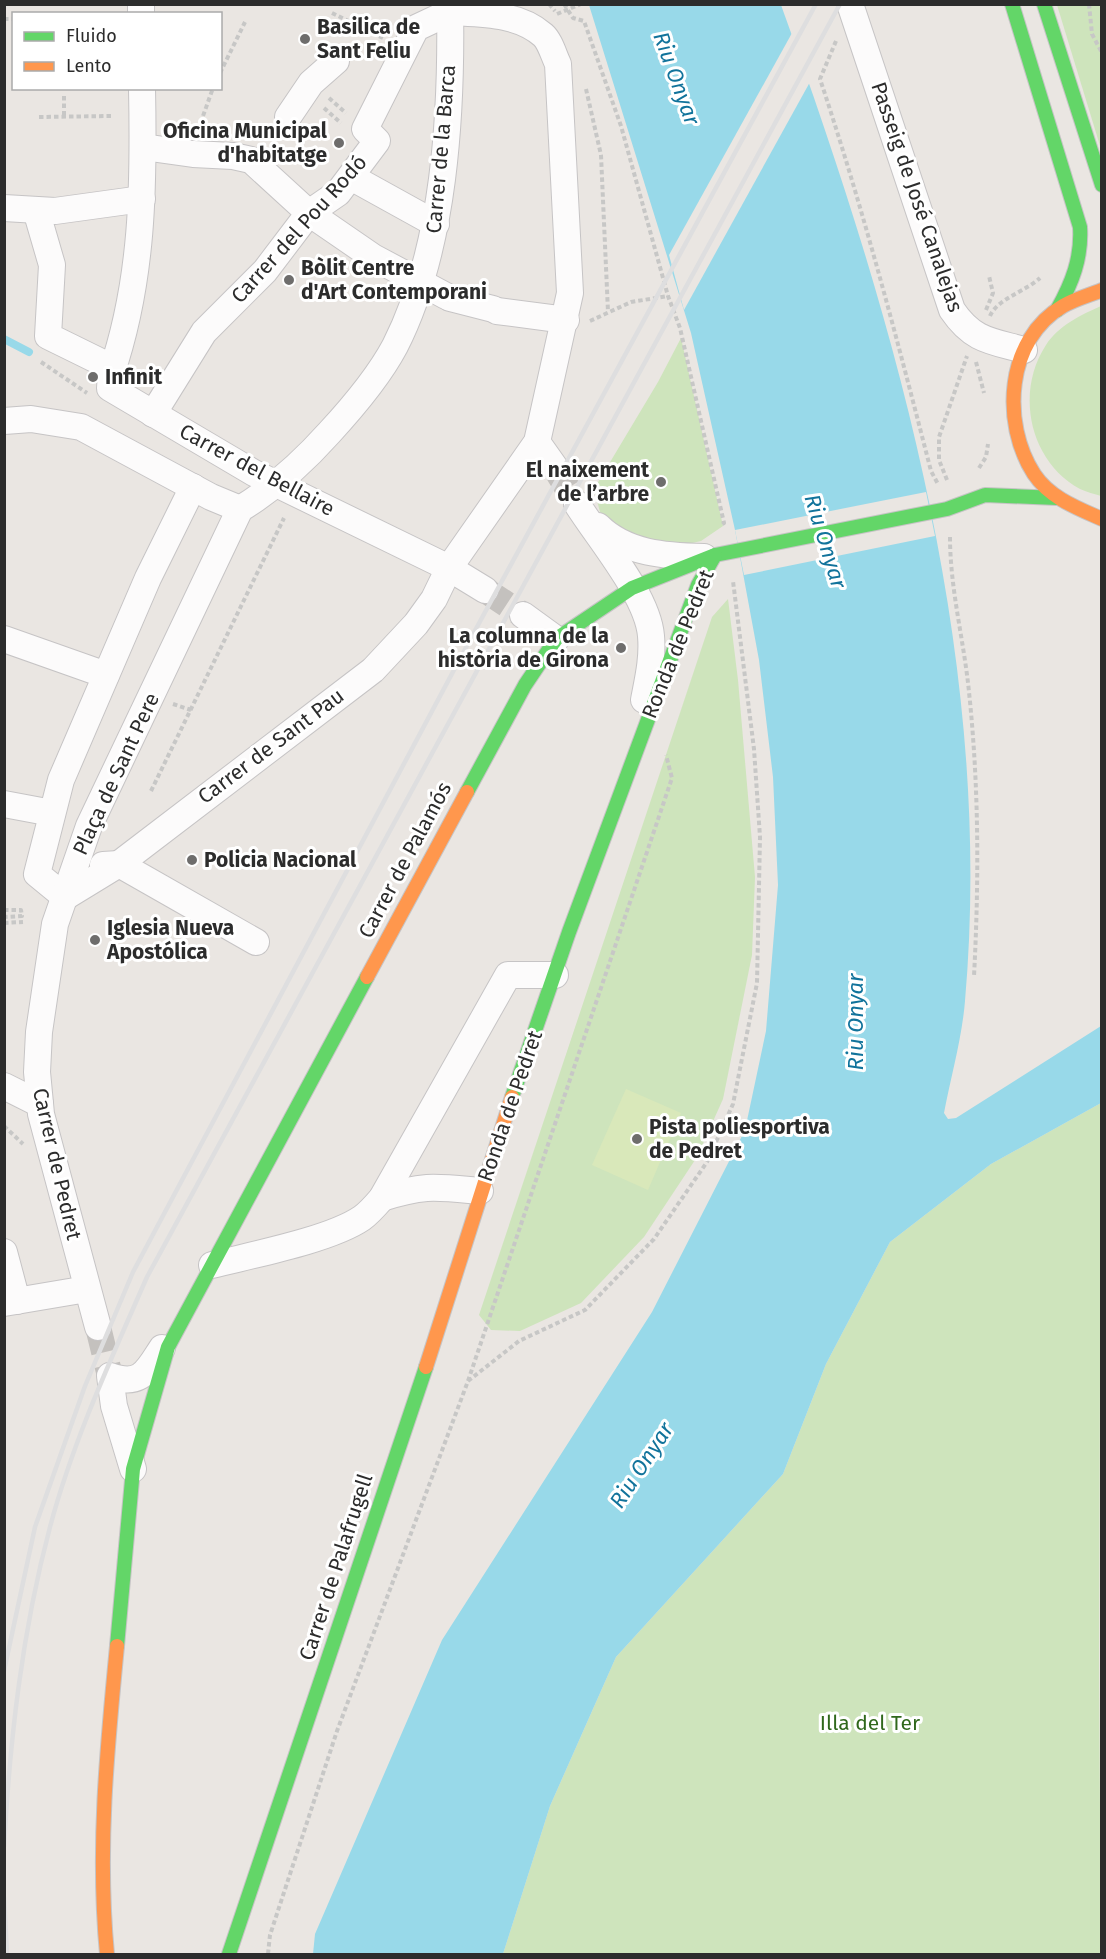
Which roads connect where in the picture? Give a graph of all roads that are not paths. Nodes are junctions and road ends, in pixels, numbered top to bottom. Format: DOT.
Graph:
graph roads {
  1 [pos="850,4"];
  2 [pos="1012,4"];
  3 [pos="1044,4"];
  4 [pos="450,8"];
  5 [pos="336,61"];
  6 [pos="142,90"];
  7 [pos="288,117"];
  8 [pos="143,147"];
  9 [pos="344,185"];
  10 [pos="1101,185"];
  11 [pos="142,199"];
  12 [pos="4,208"];
  13 [pos="36,210"];
  14 [pos="309,213"];
  15 [pos="436,224"];
  16 [pos="419,283"];
  17 [pos="1101,290"];
  18 [pos="1057,310"];
  19 [pos="566,320"];
  20 [pos="1024,350"];
  21 [pos="111,374"];
  22 [pos="153,414"];
  23 [pos="4,421"];
  24 [pos="537,442"];
  25 [pos="554,466"];
  26 [pos="275,484"];
  27 [pos="193,487"];
  28 [pos="1057,498"];
  29 [pos="240,509"];
  30 [pos="1101,519"];
  31 [pos="712,556"];
  32 [pos="450,568"];
  33 [pos="632,588"];
  34 [pos="485,590"];
  35 [pos="523,615"];
  36 [pos="4,639"];
  37 [pos="556,639"];
  38 [pos="106,675"];
  39 [pos="629,768"];
  40 [pos="4,804"];
  41 [pos="52,813"];
  42 [pos="79,851"];
  43 [pos="118,864"];
  44 [pos="65,897"];
  45 [pos="256,942"];
  46 [pos="555,975"];
  47 [pos="4,1086"];
  48 [pos="40,1104"];
  49 [pos="410,1150"];
  50 [pos="432,1186"];
  51 [pos="480,1191"];
  52 [pos="382,1198"];
  53 [pos="4,1252"];
  54 [pos="212,1265"];
  55 [pos="87,1289"];
  56 [pos="11,1302"];
  57 [pos="98,1327"];
  58 [pos="172,1335"];
  59 [pos="133,1470"];
  60 [pos="106,1954"];
  61 [pos="230,1954"];
  1 -- 20 [label="street, Passeig de José Canalejas"];
  2 -- 18 [label="street"];
  3 -- 10 [label="street"];
  4 -- 9 [label="street, Carrer del Pou Rodó"];
  4 -- 15 [label="street, Carrer de la Barca"];
  4 -- 19 [label="street"];
  5 -- 7 [label="street"];
  6 -- 8 [label="street"];
  8 -- 11 [label="street"];
  8 -- 14 [label="street"];
  9 -- 14 [label="street, Carrer del Pou Rodó"];
  9 -- 15 [label="street"];
  11 -- 13 [label="street"];
  11 -- 21 [label="street"];
  12 -- 13 [label="street"];
  13 -- 21 [label="street, Carrer del Bellaire"];
  14 -- 16 [label="street"];
  14 -- 22 [label="street, Carrer del Pou Rodó"];
  15 -- 16 [label="street, Carrer de la Barca"];
  16 -- 19 [label="street"];
  16 -- 26 [label="street, Carrer de la Barca"];
  17 -- 18 [label="street"];
  18 -- 20 [label="street"];
  19 -- 24 [label="street"];
  20 -- 28 [label="street"];
  21 -- 22 [label="street, Carrer del Bellaire"];
  22 -- 26 [label="street, Carrer del Bellaire"];
  23 -- 27 [label="street"];
  24 -- 25 [label="street"];
  24 -- 32 [label="street, Carrer de Sant Pau"];
  26 -- 29 [label="street"];
  26 -- 32 [label="street, Carrer del Bellaire"];
  27 -- 29 [label="street"];
  27 -- 38 [label="street, Plaça de Sant Pere"];
  28 -- 30 [label="street"];
  28 -- 31 [label="street, Carrer de Palamós"];
  29 -- 42 [label="street, Plaça de Sant Pere"];
  31 -- 33 [label="street, Carrer de Palamós"];
  31 -- 33 [label="street, Ronda de Pedret"];
  31 -- 39 [label="street, Ronda de Pedret"];
  32 -- 34 [label="street, Carrer del Bellaire"];
  32 -- 43 [label="street, Carrer de Sant Pau"];
  33 -- 37 [label="street, Carrer de Palamós"];
  33 -- 39 [label="street, Ronda de Pedret"];
  35 -- 37 [label="street"];
  36 -- 38 [label="street"];
  37 -- 54 [label="street, Carrer de Palamós"];
  38 -- 41 [label="street, Plaça de Sant Pere"];
  39 -- 46 [label="street, Ronda de Pedret"];
  40 -- 41 [label="street"];
  41 -- 44 [label="street, Plaça de Sant Pere"];
  42 -- 43 [label="street"];
  42 -- 44 [label="street, Plaça de Sant Pere"];
  43 -- 44 [label="street, Carrer de Sant Pau"];
  43 -- 45 [label="street"];
  44 -- 48 [label="street, Carrer de Pedret"];
  46 -- 49 [label="street"];
  46 -- 51 [label="street, Ronda de Pedret"];
  47 -- 48 [label="street"];
  48 -- 55 [label="street, Carrer de Pedret"];
  49 -- 50 [label="street"];
  49 -- 52 [label="street"];
  50 -- 51 [label="street, Ronda de Pedret"];
  50 -- 52 [label="street, Ronda de Pedret"];
  51 -- 61 [label="street, Carrer de Palafrugell"];
  52 -- 54 [label="street"];
  53 -- 56 [label="street"];
  54 -- 58 [label="street, Carrer de Palamós"];
  55 -- 56 [label="street"];
  55 -- 57 [label="street, Carrer de Pedret"];
  58 -- 59 [label="street, Carrer de Palamós"];
  58 -- 59 [label="street"];
  59 -- 60 [label="street, Carrer de Palamós"];
}
